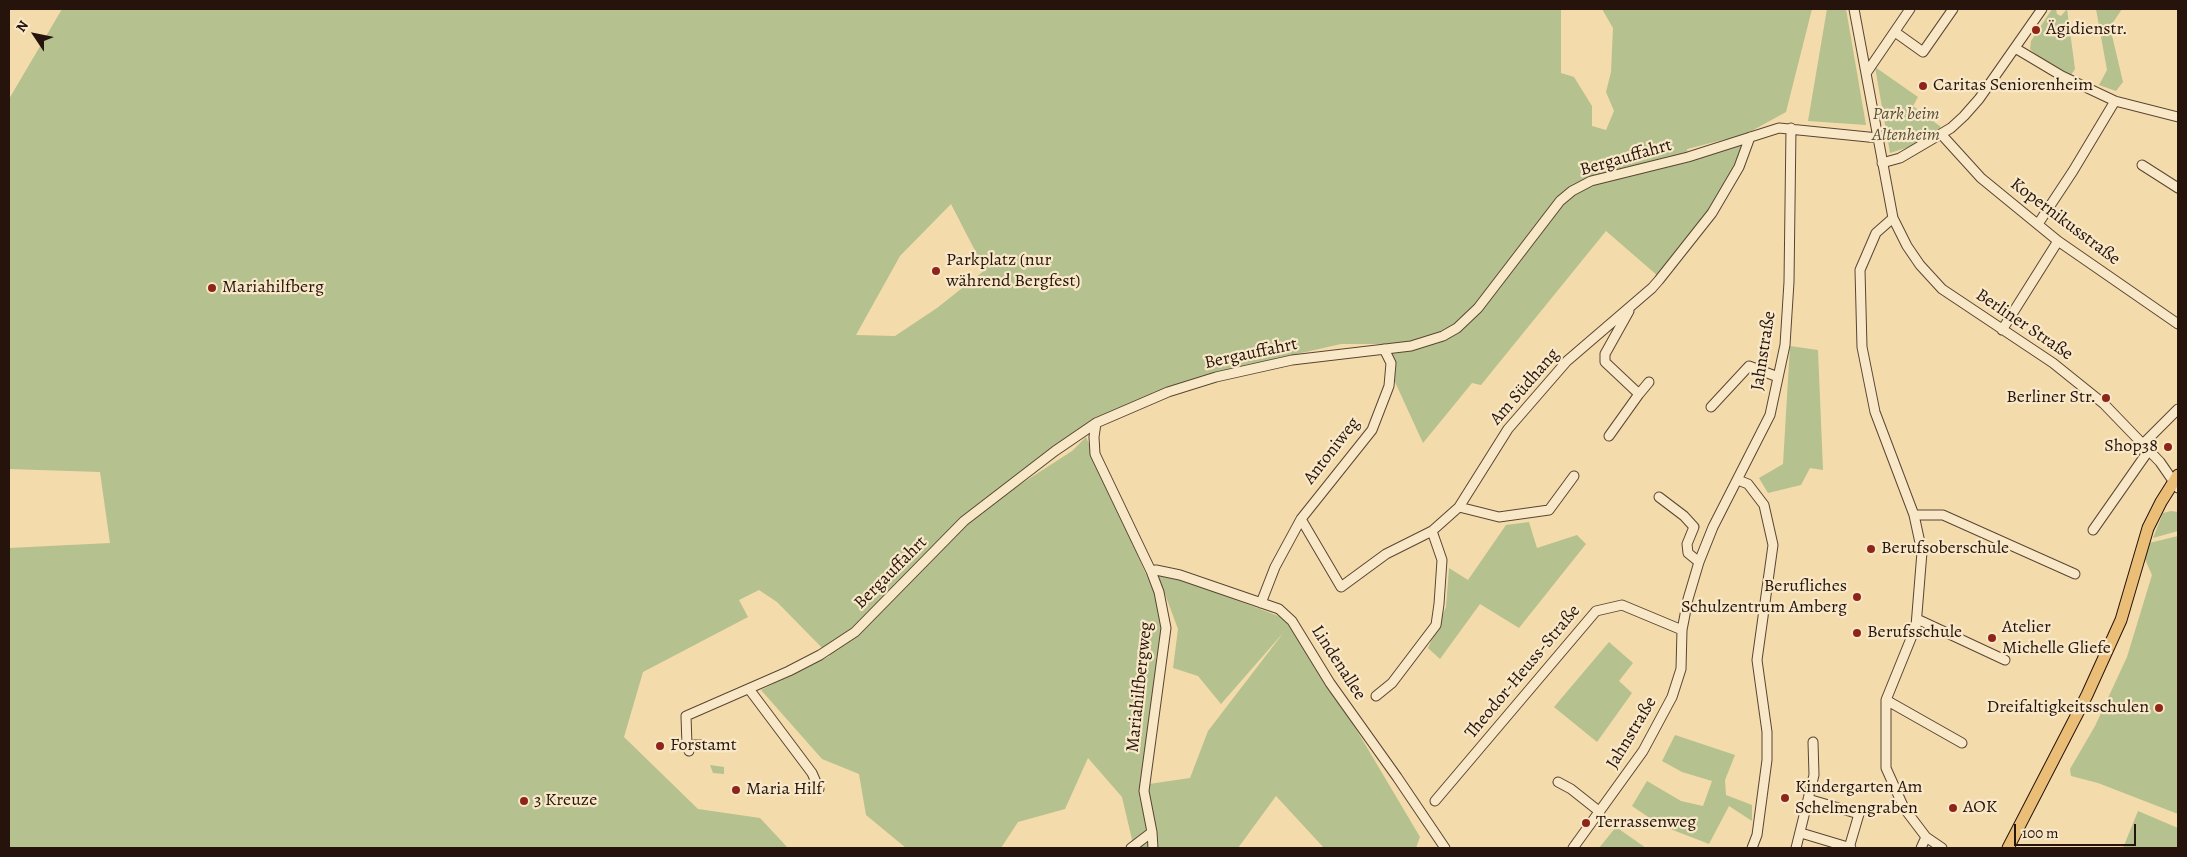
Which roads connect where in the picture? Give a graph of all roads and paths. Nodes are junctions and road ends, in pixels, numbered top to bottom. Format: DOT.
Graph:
graph roads {
  1 [pos="1854,9"];
  2 [pos="1910,9"];
  3 [pos="1953,9"];
  4 [pos="2042,9"];
  5 [pos="1895,32"];
  6 [pos="2015,48"];
  7 [pos="1867,72"];
  8 [pos="2115,100"];
  9 [pos="2178,117"];
  10 [pos="1791,128"];
  11 [pos="1940,134"];
  12 [pos="1750,137"];
  13 [pos="1878,138"];
  14 [pos="1882,163"];
  15 [pos="2142,165"];
  16 [pos="2178,188"];
  17 [pos="1893,218"];
  18 [pos="2038,224"];
  19 [pos="2058,241"];
  20 [pos="1633,304"];
  21 [pos="2178,324"];
  22 [pos="2002,330"];
  23 [pos="1384,349"];
  24 [pos="1778,377"];
  25 [pos="1649,382"];
  26 [pos="1639,394"];
  27 [pos="1711,407"];
  28 [pos="2178,408"];
  29 [pos="1096,423"];
  30 [pos="1609,436"];
  31 [pos="2146,447"];
  32 [pos="1574,476"];
  33 [pos="1738,480"];
  34 [pos="2177,481"];
  35 [pos="1659,497"];
  36 [pos="1459,507"];
  37 [pos="1914,515"];
  38 [pos="1301,519"];
  39 [pos="2093,530"];
  40 [pos="1432,531"];
  41 [pos="1699,562"];
  42 [pos="1151,572"];
  43 [pos="2076,574"];
  44 [pos="1261,603"];
  45 [pos="1917,619"];
  46 [pos="1682,630"];
  47 [pos="2005,660"];
  48 [pos="749,689"];
  49 [pos="1376,696"];
  50 [pos="1886,700"];
  51 [pos="1813,742"];
  52 [pos="1962,743"];
  53 [pos="701,744"];
  54 [pos="1558,782"];
  55 [pos="819,789"];
  56 [pos="1808,799"];
  57 [pos="1435,801"];
  58 [pos="1600,812"];
  59 [pos="1152,832"];
  60 [pos="1801,833"];
  61 [pos="1926,837"];
  62 [pos="1131,848"];
  63 [pos="1152,848"];
  64 [pos="1444,848"];
  65 [pos="1573,848"];
  66 [pos="1752,848"];
  67 [pos="1796,848"];
  68 [pos="1850,848"];
  69 [pos="1921,848"];
  70 [pos="1942,848"];
  71 [pos="2008,848"];
  1 -- 7 [label="street, Berliner Straße"];
  2 -- 5 [label="street"];
  3 -- 5 [label="street"];
  4 -- 6 [label="street"];
  5 -- 7 [label="street"];
  6 -- 8 [label="street"];
  6 -- 11 [label="street"];
  7 -- 13 [label="street, Berliner Straße"];
  8 -- 9 [label="street"];
  8 -- 18 [label="street"];
  10 -- 12 [label="street, Bergauffahrt"];
  10 -- 13 [label="street, Bergauffahrt"];
  10 -- 24 [label="street, Jahnstraße"];
  11 -- 14 [label="street"];
  11 -- 18 [label="street, Kopernikusstraße"];
  12 -- 20 [label="street, Am Südhang"];
  12 -- 23 [label="street, Bergauffahrt"];
  13 -- 14 [label="street, Berliner Straße"];
  14 -- 17 [label="street, Berliner Straße"];
  15 -- 16 [label="street"];
  17 -- 22 [label="street, Berliner Straße"];
  17 -- 37 [label="street"];
  18 -- 19 [label="street, Kopernikusstraße"];
  19 -- 21 [label="street, Kopernikusstraße"];
  19 -- 22 [label="street"];
  20 -- 26 [label="street, Am Südhang"];
  20 -- 36 [label="street, Am Südhang"];
  22 -- 31 [label="street, Berliner Straße"];
  23 -- 29 [label="street, Bergauffahrt"];
  23 -- 38 [label="street, Antoniweg"];
  24 -- 27 [label="street"];
  24 -- 33 [label="street, Jahnstraße"];
  25 -- 26 [label="street"];
  26 -- 30 [label="street"];
  28 -- 31 [label="street"];
  29 -- 42 [label="street, Mariahilfbergweg"];
  29 -- 48 [label="street, Bergauffahrt"];
  31 -- 34 [label="street, Berliner Straße"];
  31 -- 39 [label="street"];
  32 -- 36 [label="street"];
  33 -- 41 [label="street, Jahnstraße"];
  33 -- 66 [label="street"];
  34 -- 71 [label="main road"];
  35 -- 41 [label="street"];
  36 -- 40 [label="street, Am Südhang"];
  37 -- 43 [label="street"];
  37 -- 45 [label="street"];
  38 -- 40 [label="street, Am Südhang"];
  38 -- 44 [label="street, Antoniweg"];
  40 -- 49 [label="street"];
  41 -- 46 [label="street, Jahnstraße"];
  42 -- 44 [label="street, Lindenallee"];
  42 -- 59 [label="street, Mariahilfbergweg"];
  44 -- 64 [label="street, Lindenallee"];
  45 -- 47 [label="street"];
  45 -- 50 [label="street"];
  46 -- 57 [label="street, Theodor-Heuss-Straße"];
  46 -- 58 [label="street, Jahnstraße"];
  48 -- 53 [label="street, Bergauffahrt"];
  48 -- 55 [label="street"];
  50 -- 52 [label="street"];
  50 -- 61 [label="street"];
  51 -- 56 [label="street"];
  54 -- 58 [label="street"];
  56 -- 60 [label="street"];
  56 -- 68 [label="street"];
  58 -- 65 [label="street, Jahnstraße"];
  59 -- 62 [label="street"];
  59 -- 63 [label="street, Mariahilfbergweg"];
  60 -- 67 [label="street"];
  60 -- 68 [label="street"];
  61 -- 69 [label="street"];
  61 -- 70 [label="street"];
}
